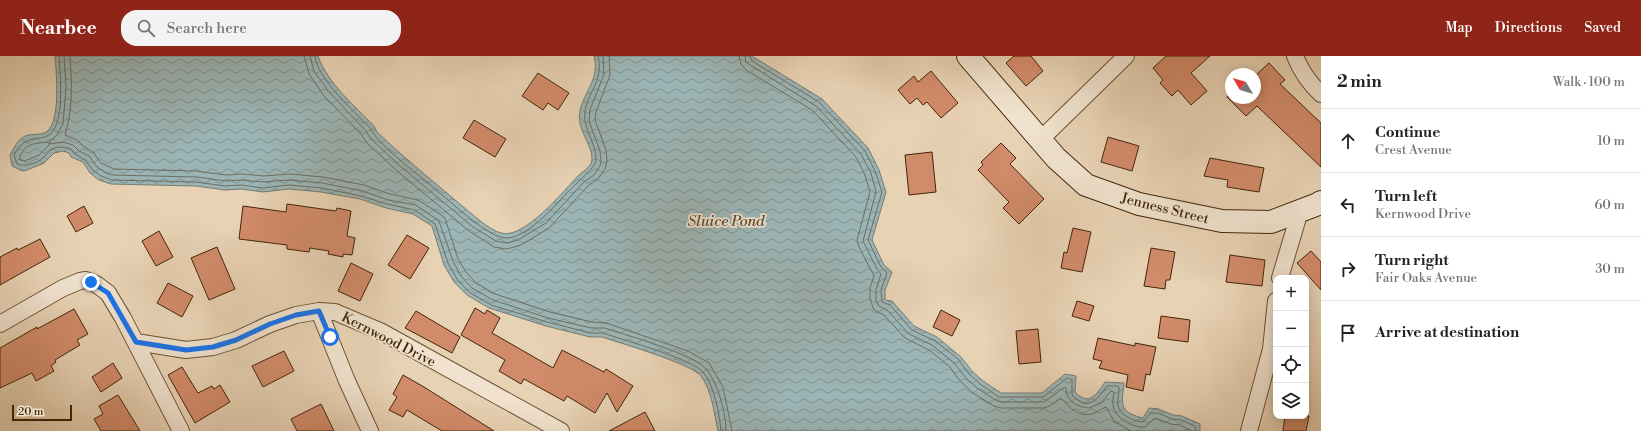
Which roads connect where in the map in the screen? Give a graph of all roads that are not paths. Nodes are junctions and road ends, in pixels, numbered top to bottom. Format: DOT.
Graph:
graph roads {
  1 [pos="968,56"];
  2 [pos="1126,56"];
  3 [pos="1295,56"];
  4 [pos="1321,94"];
  5 [pos="1040,140"];
  6 [pos="1321,202"];
  7 [pos="1300,211"];
  8 [pos="1281,275"];
  9 [pos="319,311"];
  10 [pos="1275,311"];
  11 [pos="0,324"];
  12 [pos="136,342"];
  13 [pos="181,431"];
  14 [pos="370,431"];
  15 [pos="561,431"];
  16 [pos="1249,431"];
  1 -- 5 [label="street, Jenness Street"];
  2 -- 5 [label="street"];
  3 -- 4 [label="street"];
  5 -- 7 [label="street, Jenness Street"];
  6 -- 7 [label="street, Jenness Street"];
  7 -- 8 [label="street"];
  9 -- 12 [label="street, Kernwood Drive"];
  9 -- 14 [label="street"];
  9 -- 15 [label="street, Kernwood Drive"];
  10 -- 16 [label="street"];
  11 -- 12 [label="street"];
  12 -- 13 [label="street"];
}
